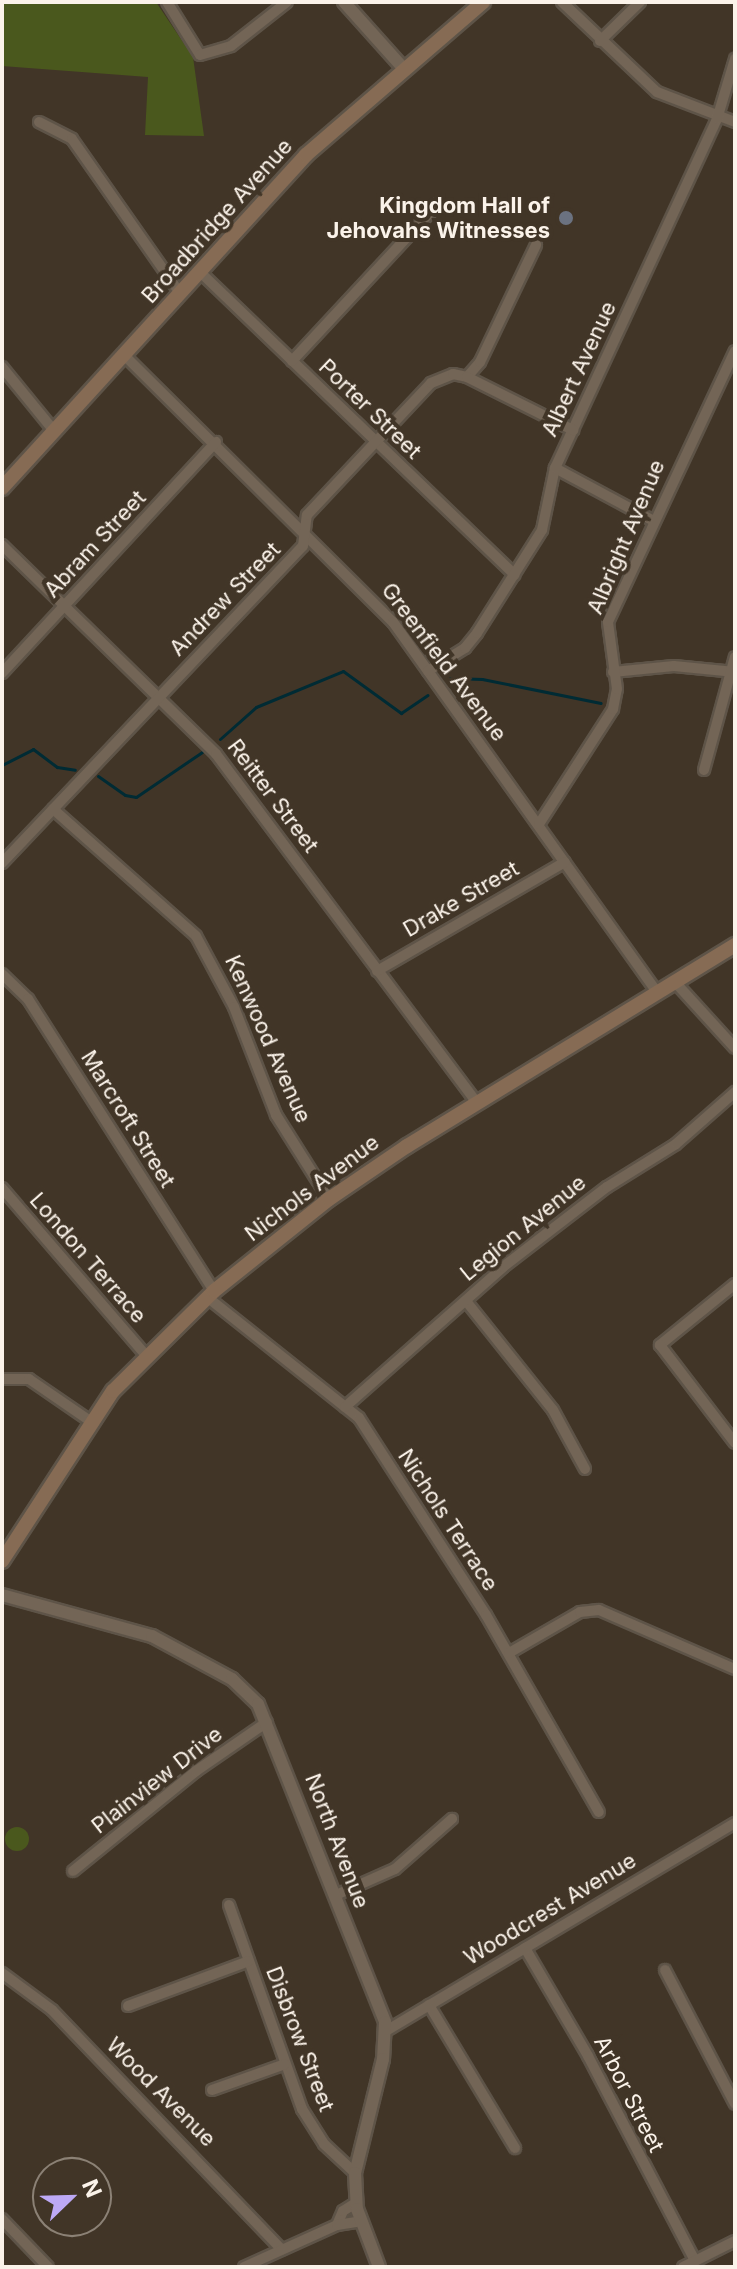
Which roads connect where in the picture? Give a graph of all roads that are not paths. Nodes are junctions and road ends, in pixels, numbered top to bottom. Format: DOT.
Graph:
graph roads {
  1 [pos="167,2"];
  2 [pos="287,2"];
  3 [pos="344,2"];
  4 [pos="483,2"];
  5 [pos="562,2"];
  6 [pos="640,2"];
  7 [pos="600,41"];
  8 [pos="735,59"];
  9 [pos="404,69"];
  10 [pos="717,119"];
  11 [pos="39,122"];
  12 [pos="735,122"];
  13 [pos="439,203"];
  14 [pos="536,245"];
  15 [pos="199,271"];
  16 [pos="180,293"];
  17 [pos="735,351"];
  18 [pos="125,356"];
  19 [pos="292,361"];
  20 [pos="2,367"];
  21 [pos="467,377"];
  22 [pos="573,430"];
  23 [pos="55,432"];
  24 [pos="216,442"];
  25 [pos="376,444"];
  26 [pos="555,468"];
  27 [pos="2,488"];
  28 [pos="652,520"];
  29 [pos="305,531"];
  30 [pos="2,545"];
  31 [pos="515,575"];
  32 [pos="66,605"];
  33 [pos="735,657"];
  34 [pos="428,671"];
  35 [pos="732,671"];
  36 [pos="613,672"];
  37 [pos="2,673"];
  38 [pos="160,696"];
  39 [pos="704,770"];
  40 [pos="53,809"];
  41 [pos="539,824"];
  42 [pos="565,862"];
  43 [pos="2,863"];
  44 [pos="735,945"];
  45 [pos="377,971"];
  46 [pos="2,974"];
  47 [pos="675,982"];
  48 [pos="657,992"];
  49 [pos="735,1048"];
  50 [pos="735,1092"];
  51 [pos="476,1102"];
  52 [pos="2,1188"];
  53 [pos="329,1199"];
  54 [pos="735,1284"];
  55 [pos="210,1294"];
  56 [pos="466,1301"];
  57 [pos="145,1354"];
  58 [pos="2,1379"];
  59 [pos="345,1407"];
  60 [pos="90,1421"];
  61 [pos="735,1443"];
  62 [pos="585,1469"];
  63 [pos="2,1561"];
  64 [pos="2,1595"];
  65 [pos="509,1653"];
  66 [pos="735,1669"];
  67 [pos="267,1722"];
  68 [pos="599,1812"];
  69 [pos="452,1819"];
  70 [pos="735,1823"];
  71 [pos="73,1871"];
  72 [pos="336,1895"];
  73 [pos="229,1905"];
  74 [pos="525,1948"];
  75 [pos="249,1961"];
  76 [pos="665,1970"];
  77 [pos="2,1973"];
  78 [pos="429,2005"];
  79 [pos="128,2006"];
  80 [pos="386,2031"];
  81 [pos="285,2064"];
  82 [pos="212,2090"];
  83 [pos="735,2104"];
  84 [pos="515,2148"];
  85 [pos="355,2173"];
  86 [pos="356,2203"];
  87 [pos="2,2219"];
  88 [pos="361,2221"];
  89 [pos="337,2225"];
  90 [pos="735,2241"];
  91 [pos="282,2250"];
  92 [pos="695,2261"];
  93 [pos="48,2267"];
  94 [pos="244,2267"];
  95 [pos="379,2267"];
  96 [pos="683,2267"];
  1 -- 2 [label="street"];
  3 -- 9 [label="street"];
  4 -- 9 [label="main road, Broadbridge Avenue"];
  5 -- 7 [label="street"];
  6 -- 7 [label="street"];
  7 -- 10 [label="street"];
  8 -- 10 [label="street, Albert Avenue"];
  9 -- 15 [label="main road, Broadbridge Avenue"];
  10 -- 12 [label="street"];
  10 -- 22 [label="street, Albert Avenue"];
  11 -- 16 [label="street"];
  13 -- 19 [label="street"];
  14 -- 21 [label="street"];
  15 -- 16 [label="main road, Broadbridge Avenue"];
  15 -- 19 [label="street, Porter Street"];
  16 -- 18 [label="main road, Broadbridge Avenue"];
  17 -- 28 [label="street, Albright Avenue"];
  18 -- 23 [label="main road, Broadbridge Avenue"];
  18 -- 24 [label="street, Greenfield Avenue"];
  19 -- 25 [label="street, Porter Street"];
  20 -- 23 [label="street"];
  21 -- 22 [label="street"];
  21 -- 25 [label="street, Andrew Street"];
  22 -- 26 [label="street, Albert Avenue"];
  23 -- 27 [label="main road, Broadbridge Avenue"];
  24 -- 29 [label="street, Greenfield Avenue"];
  24 -- 32 [label="street, Abram Street"];
  25 -- 29 [label="street, Andrew Street"];
  25 -- 31 [label="street, Porter Street"];
  26 -- 28 [label="street"];
  26 -- 31 [label="street, Albert Avenue"];
  28 -- 36 [label="street, Albright Avenue"];
  29 -- 34 [label="street, Greenfield Avenue"];
  29 -- 38 [label="street, Andrew Street"];
  30 -- 32 [label="street, Reitter Street"];
  31 -- 34 [label="street, Albert Avenue"];
  32 -- 37 [label="street, Abram Street"];
  32 -- 38 [label="street, Reitter Street"];
  33 -- 35 [label="street"];
  34 -- 41 [label="street, Greenfield Avenue"];
  35 -- 36 [label="street"];
  35 -- 39 [label="street"];
  36 -- 41 [label="street, Albright Avenue"];
  38 -- 40 [label="street, Andrew Street"];
  38 -- 45 [label="street, Reitter Street"];
  40 -- 43 [label="street, Andrew Street"];
  40 -- 53 [label="street, Kenwood Avenue"];
  41 -- 42 [label="street, Greenfield Avenue"];
  42 -- 45 [label="street, Drake Street"];
  42 -- 48 [label="street, Greenfield Avenue"];
  44 -- 47 [label="main road, Nichols Avenue"];
  45 -- 51 [label="street, Reitter Street"];
  46 -- 55 [label="street, Marcroft Street"];
  47 -- 48 [label="main road, Nichols Avenue"];
  47 -- 49 [label="street"];
  48 -- 51 [label="main road, Nichols Avenue"];
  50 -- 56 [label="street, Legion Avenue"];
  51 -- 53 [label="main road, Nichols Avenue"];
  52 -- 57 [label="street, London Terrace"];
  53 -- 55 [label="main road, Nichols Avenue"];
  54 -- 61 [label="street"];
  55 -- 57 [label="main road, Nichols Avenue"];
  55 -- 59 [label="street, Nichols Terrace"];
  56 -- 59 [label="street, Legion Avenue"];
  56 -- 62 [label="street"];
  57 -- 60 [label="main road, Nichols Avenue"];
  58 -- 60 [label="street"];
  59 -- 65 [label="street, Nichols Terrace"];
  60 -- 63 [label="main road, Nichols Avenue"];
  64 -- 67 [label="street, North Avenue"];
  65 -- 66 [label="street"];
  65 -- 68 [label="street, Nichols Terrace"];
  67 -- 71 [label="street, Plainview Drive"];
  67 -- 72 [label="street, North Avenue"];
  69 -- 72 [label="street"];
  70 -- 74 [label="street, Woodcrest Avenue"];
  72 -- 80 [label="street, North Avenue"];
  73 -- 75 [label="street, Disbrow Street"];
  74 -- 78 [label="street, Woodcrest Avenue"];
  74 -- 92 [label="street, Arbor Street"];
  75 -- 79 [label="street"];
  75 -- 81 [label="street, Disbrow Street"];
  76 -- 83 [label="street"];
  77 -- 91 [label="street, Wood Avenue"];
  78 -- 80 [label="street, Woodcrest Avenue"];
  78 -- 84 [label="street"];
  80 -- 85 [label="street"];
  81 -- 82 [label="street"];
  81 -- 85 [label="street, Disbrow Street"];
  85 -- 86 [label="street"];
  86 -- 88 [label="street"];
  86 -- 89 [label="street"];
  87 -- 93 [label="street"];
  88 -- 89 [label="street"];
  88 -- 95 [label="street"];
  89 -- 91 [label="street"];
  90 -- 92 [label="street"];
  91 -- 94 [label="street"];
  92 -- 96 [label="street"];
}
